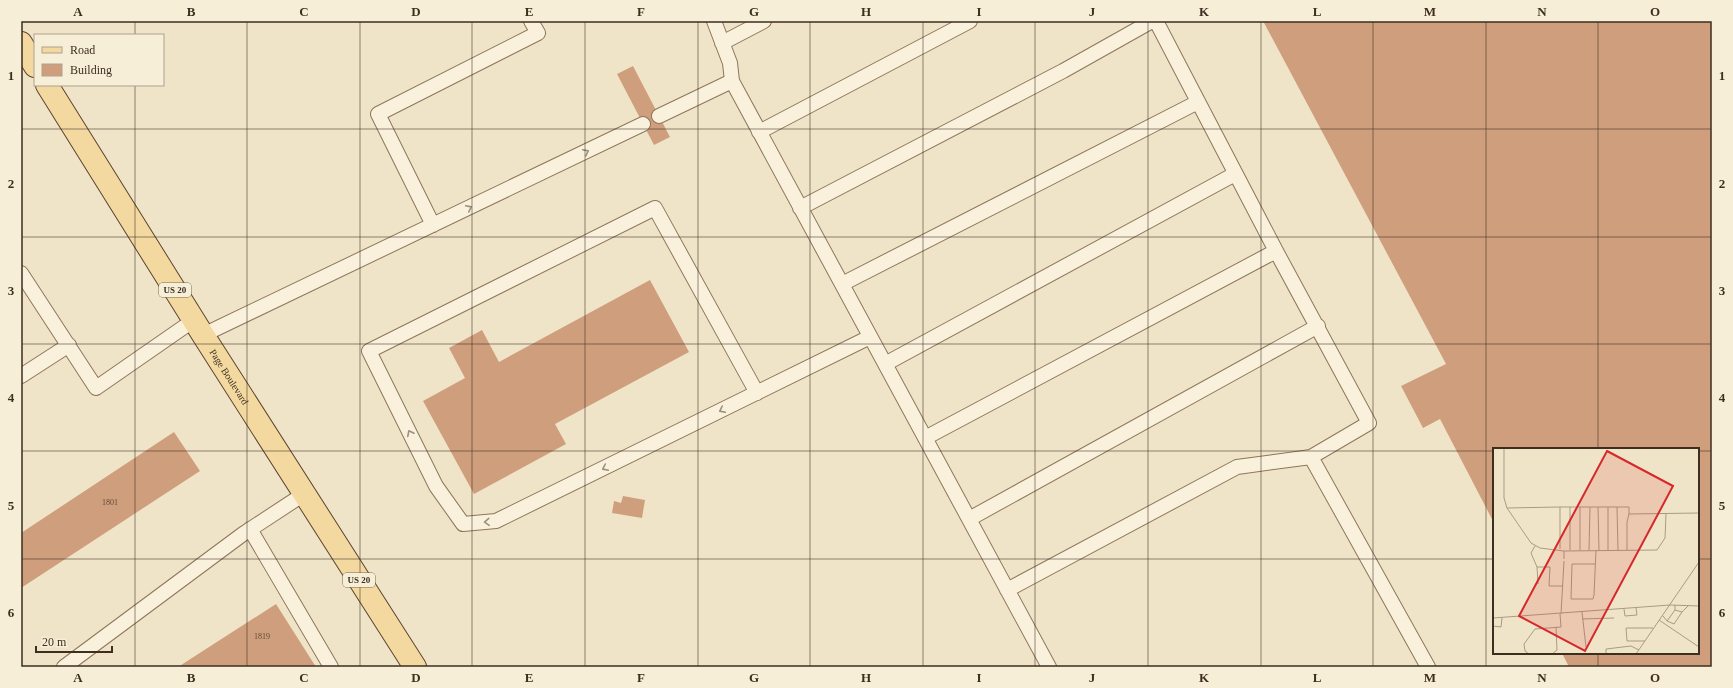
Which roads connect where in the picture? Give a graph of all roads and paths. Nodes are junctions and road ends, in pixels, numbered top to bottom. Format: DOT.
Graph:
graph roads {
  1 [pos="532,21"];
  2 [pos="714,21"];
  3 [pos="764,21"];
  4 [pos="970,21"];
  5 [pos="1152,21"];
  6 [pos="1156,21"];
  7 [pos="21,43"];
  8 [pos="722,43"];
  9 [pos="34,64"];
  10 [pos="732,81"];
  11 [pos="48,86"];
  12 [pos="1198,102"];
  13 [pos="659,116"];
  14 [pos="643,124"];
  15 [pos="759,132"];
  16 [pos="1235,174"];
  17 [pos="800,208"];
  18 [pos="433,225"];
  19 [pos="1276,251"];
  20 [pos="21,272"];
  21 [pos="842,284"];
  22 [pos="1318,326"];
  23 [pos="198,328"];
  24 [pos="870,337"];
  25 [pos="69,346"];
  26 [pos="885,364"];
  27 [pos="21,376"];
  28 [pos="756,393"];
  29 [pos="925,438"];
  30 [pos="1311,457"];
  31 [pos="304,494"];
  32 [pos="969,519"];
  33 [pos="250,529"];
  34 [pos="1007,590"];
  35 [pos="64,667"];
  36 [pos="330,667"];
  37 [pos="415,667"];
  38 [pos="1048,667"];
  39 [pos="1428,667"];
  1 -- 18 [label="lane"];
  2 -- 8 [label="lane"];
  3 -- 8 [label="lane"];
  4 -- 15 [label="lane"];
  5 -- 17 [label="lane"];
  6 -- 12 [label="lane"];
  7 -- 9 [label="main road"];
  8 -- 10 [label="lane"];
  10 -- 13 [label="lane"];
  10 -- 15 [label="lane"];
  11 -- 23 [label="main road, Page Boulevard / US 20"];
  12 -- 16 [label="lane"];
  12 -- 21 [label="lane"];
  18 -- 14 [label="lane, one-way"];
  15 -- 17 [label="lane"];
  16 -- 19 [label="lane"];
  16 -- 26 [label="lane"];
  17 -- 21 [label="lane"];
  18 -- 23 [label="lane"];
  19 -- 22 [label="lane"];
  19 -- 29 [label="lane"];
  20 -- 25 [label="lane"];
  21 -- 24 [label="lane"];
  22 -- 30 [label="lane"];
  22 -- 32 [label="lane"];
  23 -- 25 [label="lane"];
  23 -- 31 [label="main road, Page Boulevard / US 20"];
  24 -- 26 [label="lane"];
  24 -- 28 [label="lane"];
  25 -- 27 [label="lane"];
  26 -- 29 [label="lane"];
  28 -- 28 [label="lane, one-way"];
  29 -- 32 [label="lane"];
  30 -- 34 [label="lane"];
  30 -- 39 [label="lane"];
  31 -- 33 [label="lane"];
  31 -- 37 [label="main road, Page Boulevard / US 20"];
  32 -- 34 [label="lane"];
  33 -- 35 [label="lane"];
  33 -- 36 [label="lane"];
  34 -- 38 [label="lane"];
}
